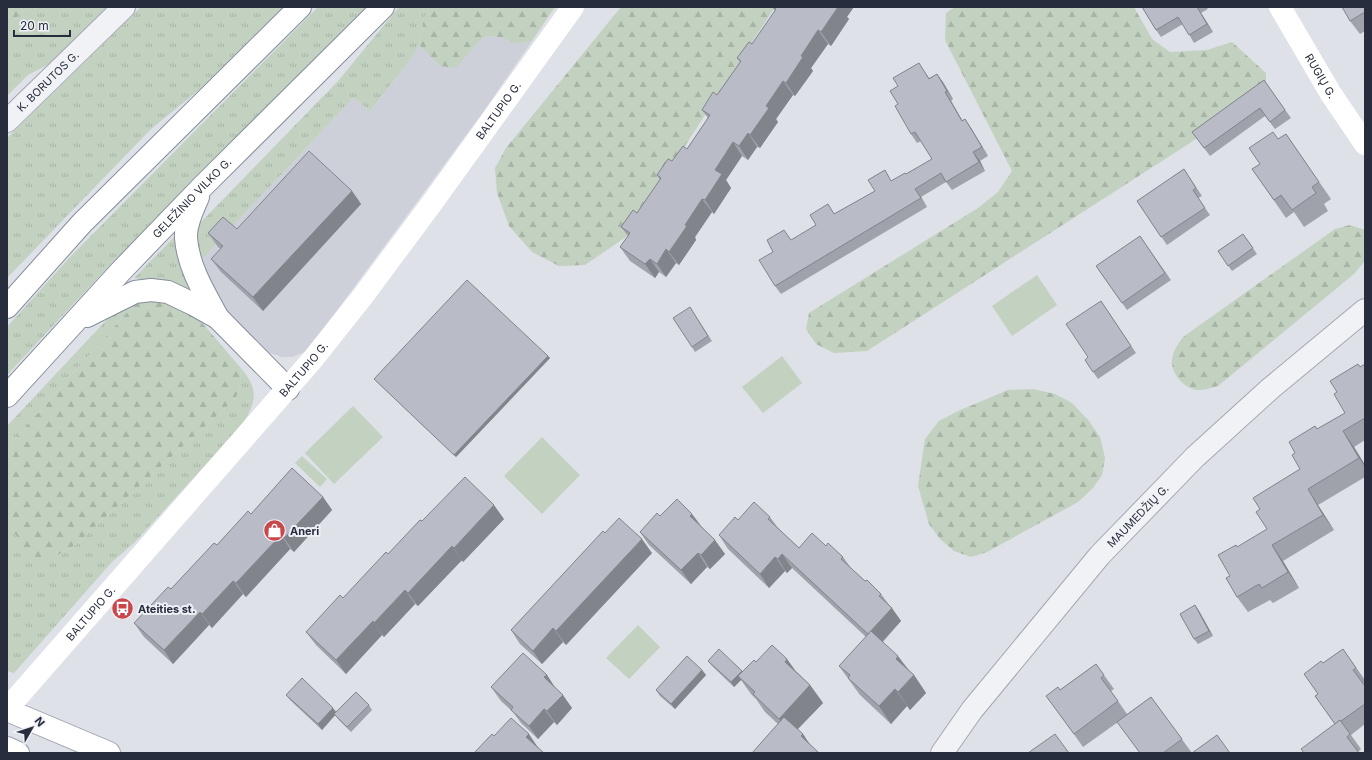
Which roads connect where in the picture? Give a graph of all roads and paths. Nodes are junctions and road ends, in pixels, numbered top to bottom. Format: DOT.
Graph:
graph roads {
  1 [pos="124,7"];
  2 [pos="300,7"];
  3 [pos="383,7"];
  4 [pos="573,7"];
  5 [pos="1280,7"];
  6 [pos="7,121"];
  7 [pos="1365,144"];
  8 [pos="203,186"];
  9 [pos="82,223"];
  10 [pos="7,287"];
  11 [pos="7,307"];
  12 [pos="1365,310"];
  13 [pos="218,318"];
  14 [pos="74,323"];
  15 [pos="288,388"];
  16 [pos="7,396"];
  17 [pos="7,710"];
  18 [pos="7,748"];
  19 [pos="18,753"];
  20 [pos="109,753"];
  21 [pos="942,753"];
  1 -- 6 [label="street, K. BORUTOS G."];
  2 -- 9 [label="main road"];
  3 -- 8 [label="main road, GELEŽINIO VILKO G."];
  4 -- 15 [label="main road, BALTUPIO G."];
  5 -- 7 [label="main road, RUGIŲ G."];
  8 -- 13 [label="main road"];
  8 -- 14 [label="main road, GELEŽINIO VILKO G."];
  9 -- 10 [label="main road"];
  9 -- 11 [label="main road"];
  12 -- 21 [label="street, MAUMEDŽIŲ G."];
  13 -- 14 [label="main road"];
  13 -- 15 [label="main road"];
  14 -- 16 [label="main road, GELEŽINIO VILKO G."];
  15 -- 17 [label="main road, BALTUPIO G."];
  17 -- 20 [label="main road"];
  18 -- 19 [label="main road"];
}
